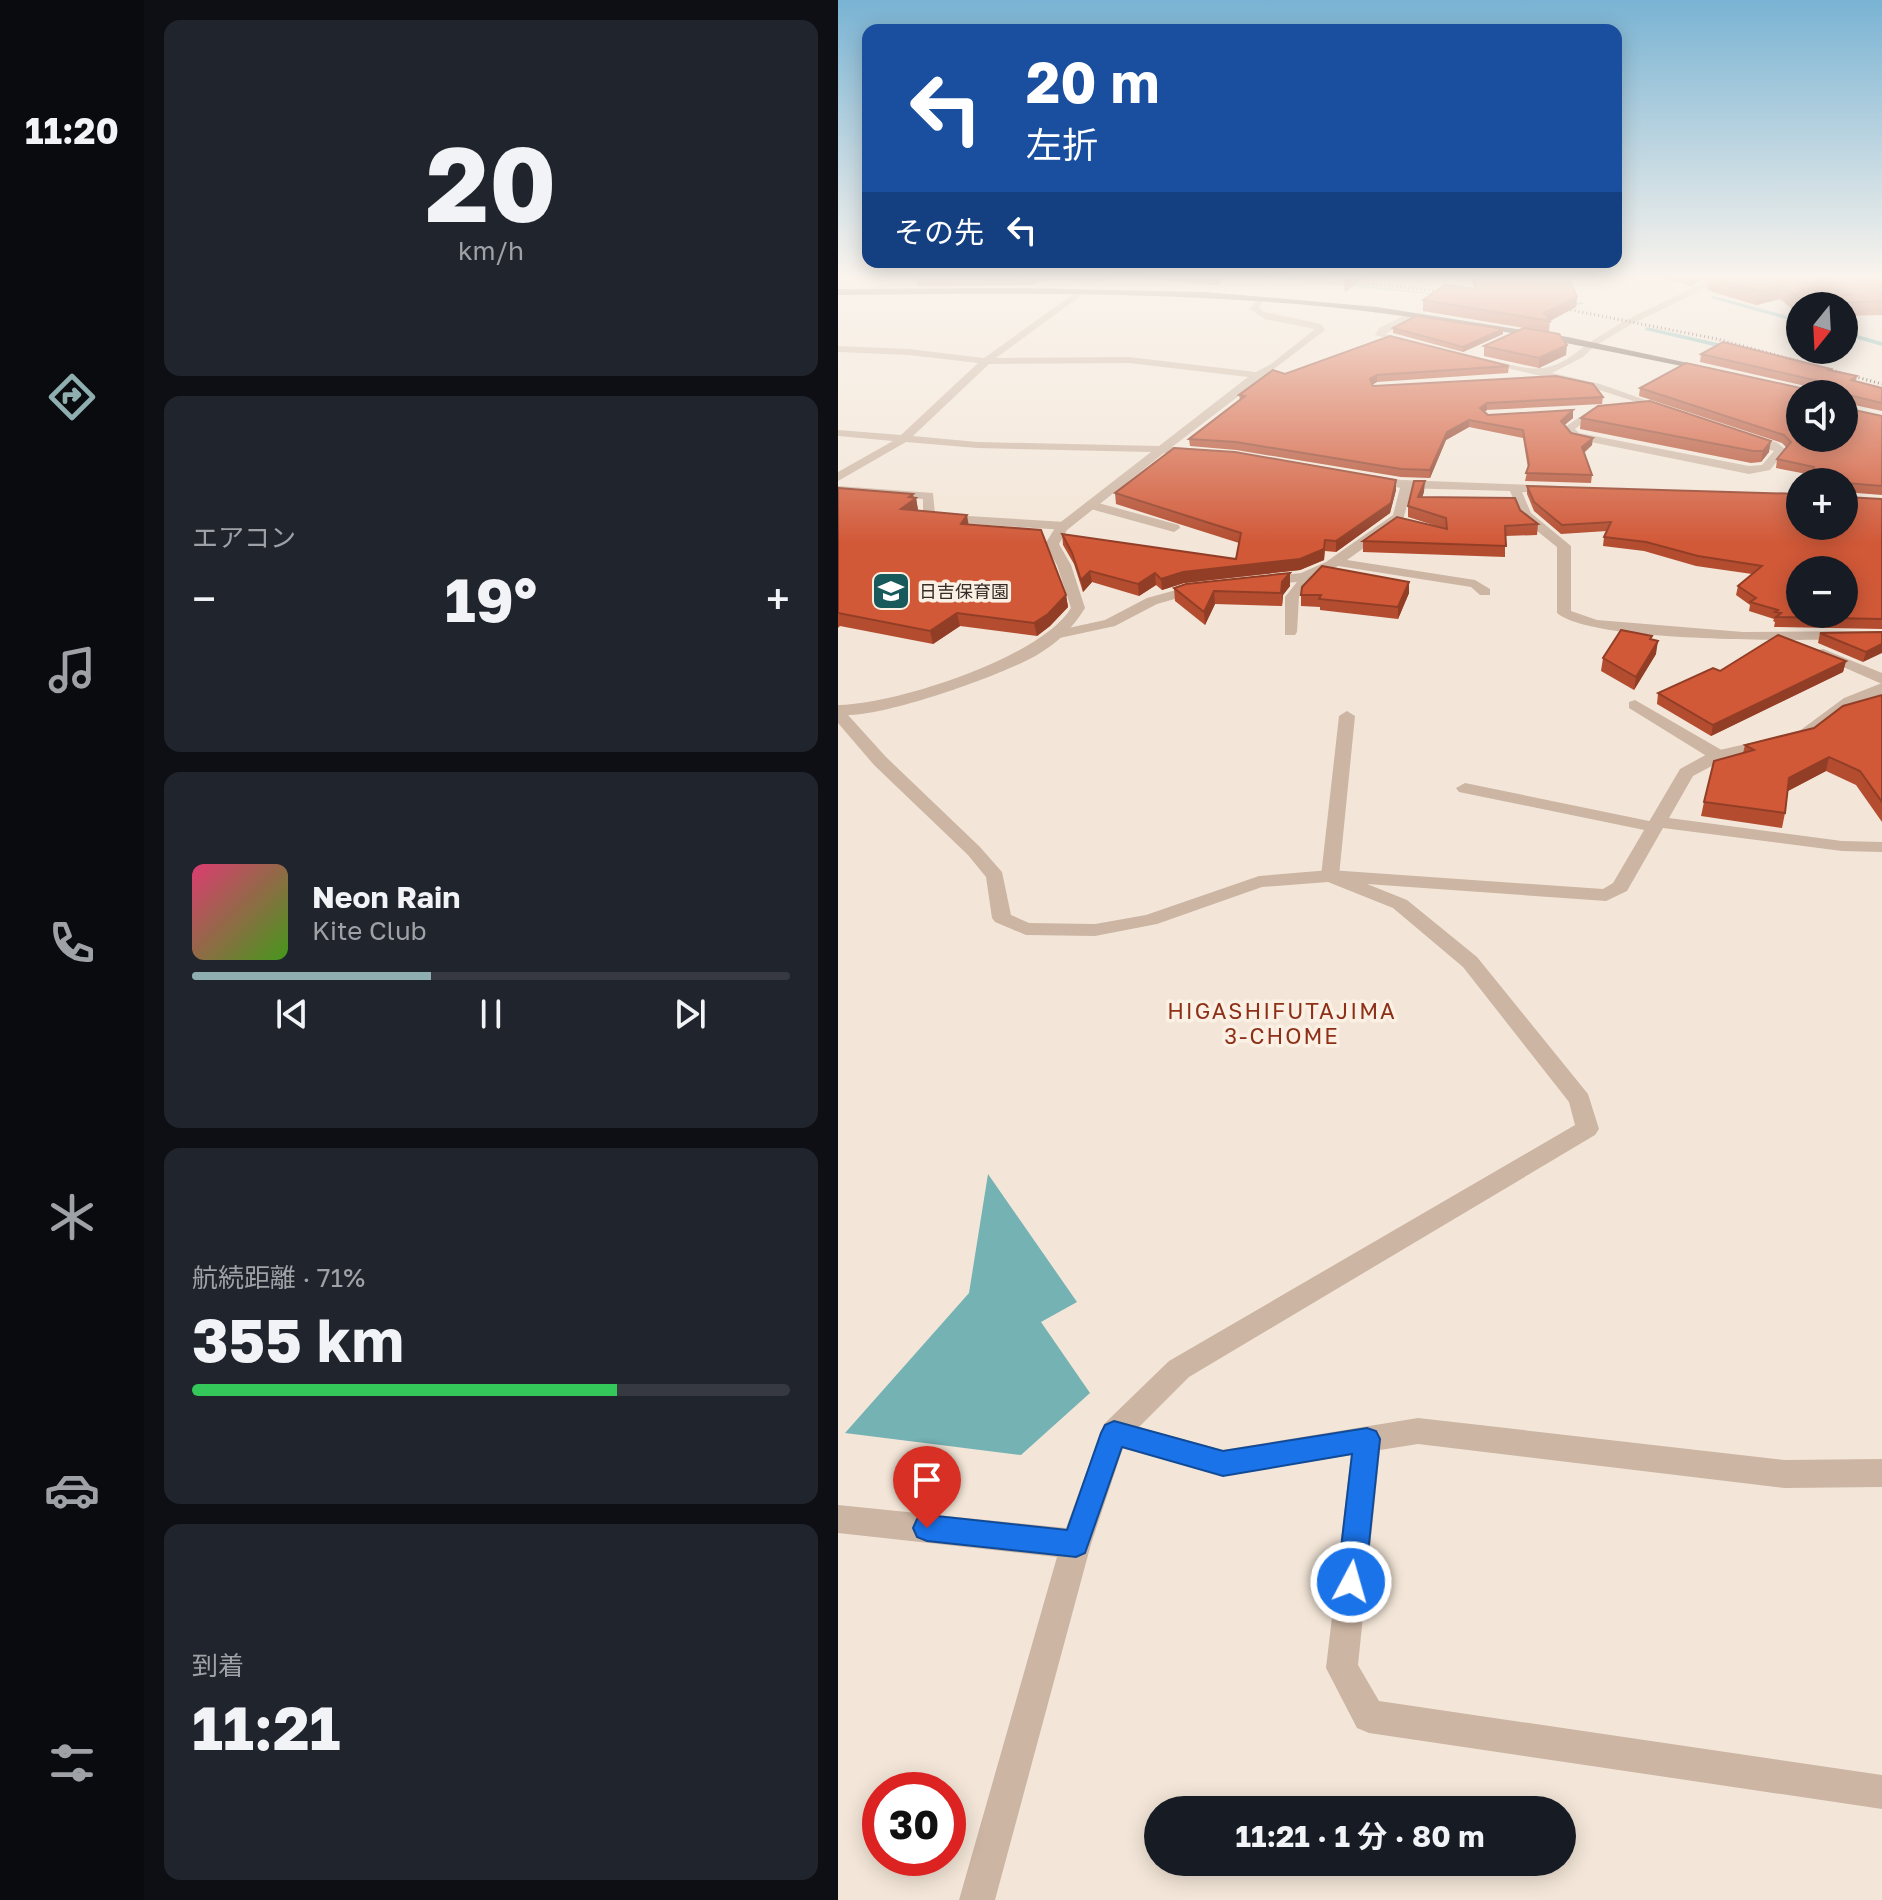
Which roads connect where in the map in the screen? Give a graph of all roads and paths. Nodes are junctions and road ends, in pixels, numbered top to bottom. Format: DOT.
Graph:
graph roads {
  1 [pos="981,366"];
  2 [pos="1177,366"];
  3 [pos="1275,366"];
  4 [pos="1505,366"];
  5 [pos="1557,366"];
  6 [pos="1674,366"];
  7 [pos="1545,373"];
  8 [pos="1257,375"];
  9 [pos="1718,375"];
  10 [pos="1513,381"];
  11 [pos="1656,407"];
  12 [pos="1625,409"];
  13 [pos="1609,410"];
  14 [pos="1593,411"];
  15 [pos="1563,412"];
  16 [pos="1682,417"];
  17 [pos="838,433"];
  18 [pos="1734,436"];
  19 [pos="901,441"];
  20 [pos="1162,449"];
  21 [pos="1206,453"];
  22 [pos="1356,475"];
  23 [pos="838,477"];
  24 [pos="1407,484"];
  25 [pos="1515,489"];
  26 [pos="838,490"];
  27 [pos="1563,490"];
  28 [pos="1091,505"];
  29 [pos="1394,520"];
  30 [pos="1409,525"];
  31 [pos="1065,526"];
  32 [pos="1174,528"];
  33 [pos="1336,562"];
  34 [pos="1309,575"];
  35 [pos="1244,583"];
  36 [pos="1217,585"];
  37 [pos="1485,592"];
  38 [pos="1290,632"];
  39 [pos="1055,635"];
  40 [pos="1771,635"];
  41 [pos="1882,635"];
  42 [pos="1882,679"];
  43 [pos="1882,688"];
  44 [pos="1635,705"];
  45 [pos="1347,716"];
  46 [pos="840,717"];
  47 [pos="1719,756"];
  48 [pos="1465,788"];
  49 [pos="1655,825"];
  50 [pos="1882,847"];
  51 [pos="1330,876"];
  52 [pos="1114,1433"];
  53 [pos="1367,1439"];
  54 [pos="1882,1473"];
  55 [pos="838,1519"];
  56 [pos="1076,1544"];
  57 [pos="1882,1792"];
  58 [pos="977,1900"];
  1 -- 19 [label="street"];
  2 -- 8 [label="street"];
  3 -- 8 [label="street"];
  4 -- 7 [label="street"];
  5 -- 7 [label="street"];
  6 -- 9 [label="highway"];
  7 -- 10 [label="street"];
  7 -- 11 [label="street"];
  8 -- 20 [label="street"];
  11 -- 12 [label="street"];
  11 -- 16 [label="street"];
  13 -- 14 [label="street"];
  14 -- 15 [label="street"];
  14 -- 18 [label="street"];
  17 -- 19 [label="street"];
  19 -- 20 [label="street"];
  19 -- 23 [label="street"];
  20 -- 21 [label="street"];
  20 -- 28 [label="street"];
  22 -- 24 [label="street"];
  24 -- 25 [label="street"];
  24 -- 29 [label="street"];
  25 -- 27 [label="street"];
  25 -- 40 [label="street"];
  26 -- 31 [label="street"];
  28 -- 31 [label="street"];
  28 -- 32 [label="street"];
  29 -- 30 [label="street"];
  29 -- 33 [label="street"];
  31 -- 39 [label="street"];
  33 -- 34 [label="street"];
  33 -- 37 [label="street"];
  34 -- 35 [label="street"];
  34 -- 38 [label="street"];
  36 -- 39 [label="street"];
  39 -- 46 [label="street"];
  40 -- 41 [label="street"];
  40 -- 42 [label="street"];
  43 -- 47 [label="street"];
  44 -- 47 [label="street"];
  45 -- 51 [label="street"];
  46 -- 51 [label="street"];
  47 -- 49 [label="street"];
  48 -- 49 [label="street"];
  49 -- 50 [label="street"];
  49 -- 51 [label="street"];
  51 -- 52 [label="street"];
  52 -- 53 [label="street"];
  52 -- 56 [label="street"];
  53 -- 54 [label="street"];
  53 -- 57 [label="street"];
  55 -- 56 [label="street"];
  56 -- 58 [label="street"];
}
